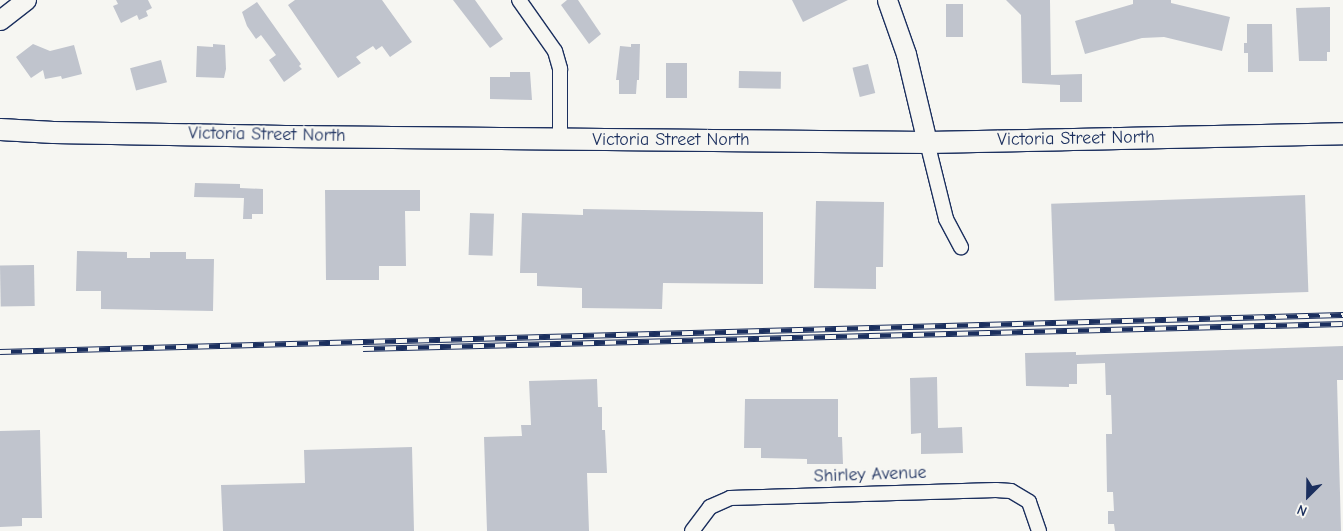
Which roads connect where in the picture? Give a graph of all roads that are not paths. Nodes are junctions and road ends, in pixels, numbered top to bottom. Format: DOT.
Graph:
graph roads {
  1 [pos="26,0"];
  2 [pos="519,0"];
  3 [pos="886,0"];
  4 [pos="0,20"];
  5 [pos="0,129"];
  6 [pos="1343,132"];
  7 [pos="560,139"];
  8 [pos="927,142"];
  9 [pos="961,247"];
  10 [pos="692,531"];
  11 [pos="1039,531"];
  1 -- 4 [label="street"];
  2 -- 7 [label="street"];
  3 -- 8 [label="street"];
  5 -- 7 [label="main road, Victoria Street North"];
  6 -- 8 [label="main road, Victoria Street North"];
  7 -- 8 [label="main road, Victoria Street North"];
  8 -- 9 [label="street"];
  10 -- 11 [label="street, Shirley Avenue"];
}
